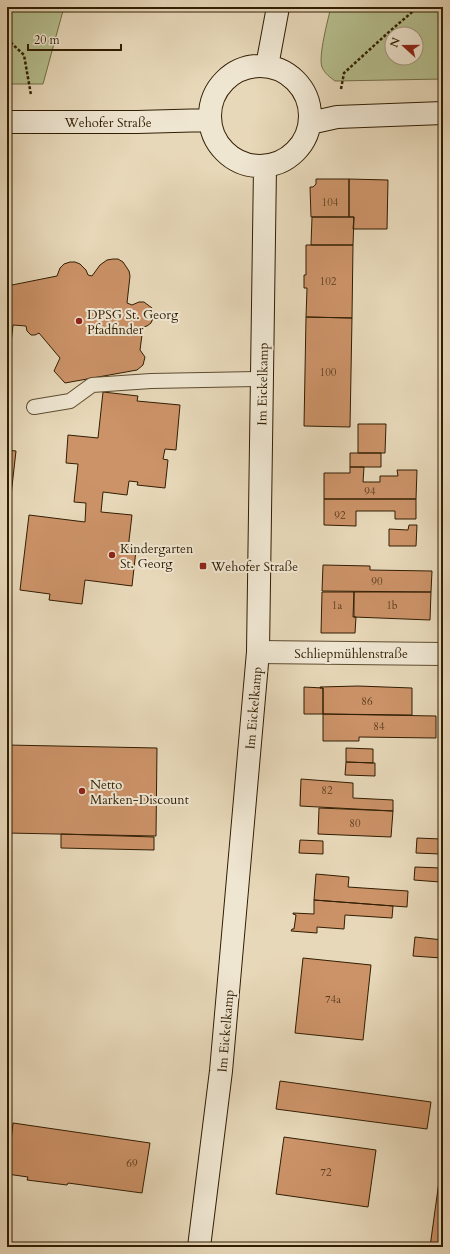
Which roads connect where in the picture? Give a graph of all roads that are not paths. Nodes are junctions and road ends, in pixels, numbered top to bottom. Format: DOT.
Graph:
graph roads {
  1 [pos="278,7"];
  2 [pos="267,66"];
  3 [pos="443,113"];
  4 [pos="210,120"];
  5 [pos="7,122"];
  6 [pos="310,123"];
  7 [pos="265,167"];
  8 [pos="262,379"];
  9 [pos="34,407"];
  10 [pos="258,652"];
  11 [pos="443,654"];
  12 [pos="199,1247"];
  1 -- 2 [label="street"];
  2 -- 4 [label="street"];
  2 -- 6 [label="street"];
  3 -- 6 [label="street"];
  4 -- 5 [label="street, Wehofer Straße"];
  4 -- 7 [label="street"];
  6 -- 7 [label="street"];
  7 -- 8 [label="street, Im Eickelkamp"];
  8 -- 9 [label="lane"];
  8 -- 10 [label="street, Im Eickelkamp"];
  10 -- 11 [label="street, Schliepmühlenstraße"];
  10 -- 12 [label="street, Im Eickelkamp"];
}
